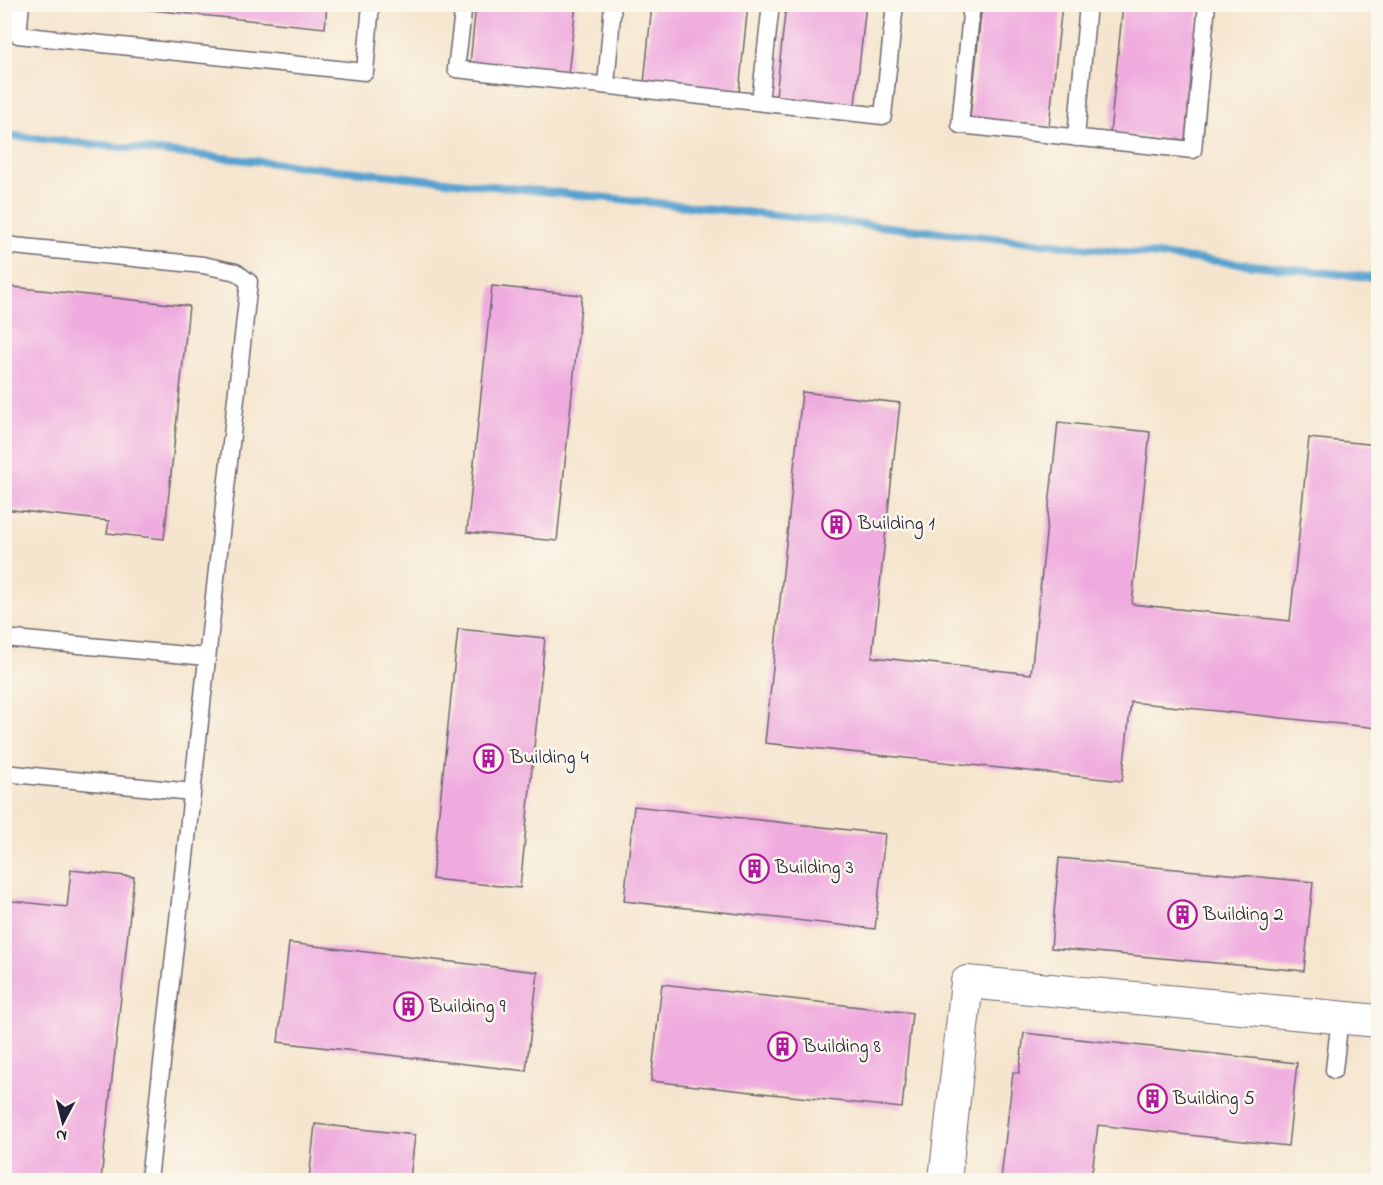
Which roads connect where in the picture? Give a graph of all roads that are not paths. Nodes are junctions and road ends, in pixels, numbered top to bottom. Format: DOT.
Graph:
graph roads {
  1 [pos="21,4"];
  2 [pos="372,4"];
  3 [pos="464,4"];
  4 [pos="613,4"];
  5 [pos="771,4"];
  6 [pos="895,4"];
  7 [pos="972,4"];
  8 [pos="1088,4"];
  9 [pos="1207,4"];
  10 [pos="606,85"];
  11 [pos="760,102"];
  12 [pos="1076,138"];
  13 [pos="4,245"];
  14 [pos="4,638"];
  15 [pos="207,657"];
  16 [pos="4,773"];
  17 [pos="192,792"];
  18 [pos="1340,1018"];
  19 [pos="1378,1021"];
  20 [pos="1334,1070"];
  21 [pos="149,1180"];
  22 [pos="945,1180"];
  1 -- 2 [label="lane"];
  3 -- 10 [label="lane"];
  4 -- 10 [label="lane"];
  5 -- 11 [label="lane"];
  6 -- 11 [label="lane"];
  7 -- 12 [label="lane"];
  8 -- 12 [label="lane"];
  9 -- 12 [label="lane"];
  10 -- 11 [label="lane"];
  13 -- 15 [label="lane"];
  14 -- 15 [label="lane"];
  15 -- 17 [label="lane"];
  16 -- 17 [label="lane"];
  17 -- 21 [label="lane"];
  18 -- 19 [label="street"];
  18 -- 20 [label="lane"];
  18 -- 22 [label="street"];
}
